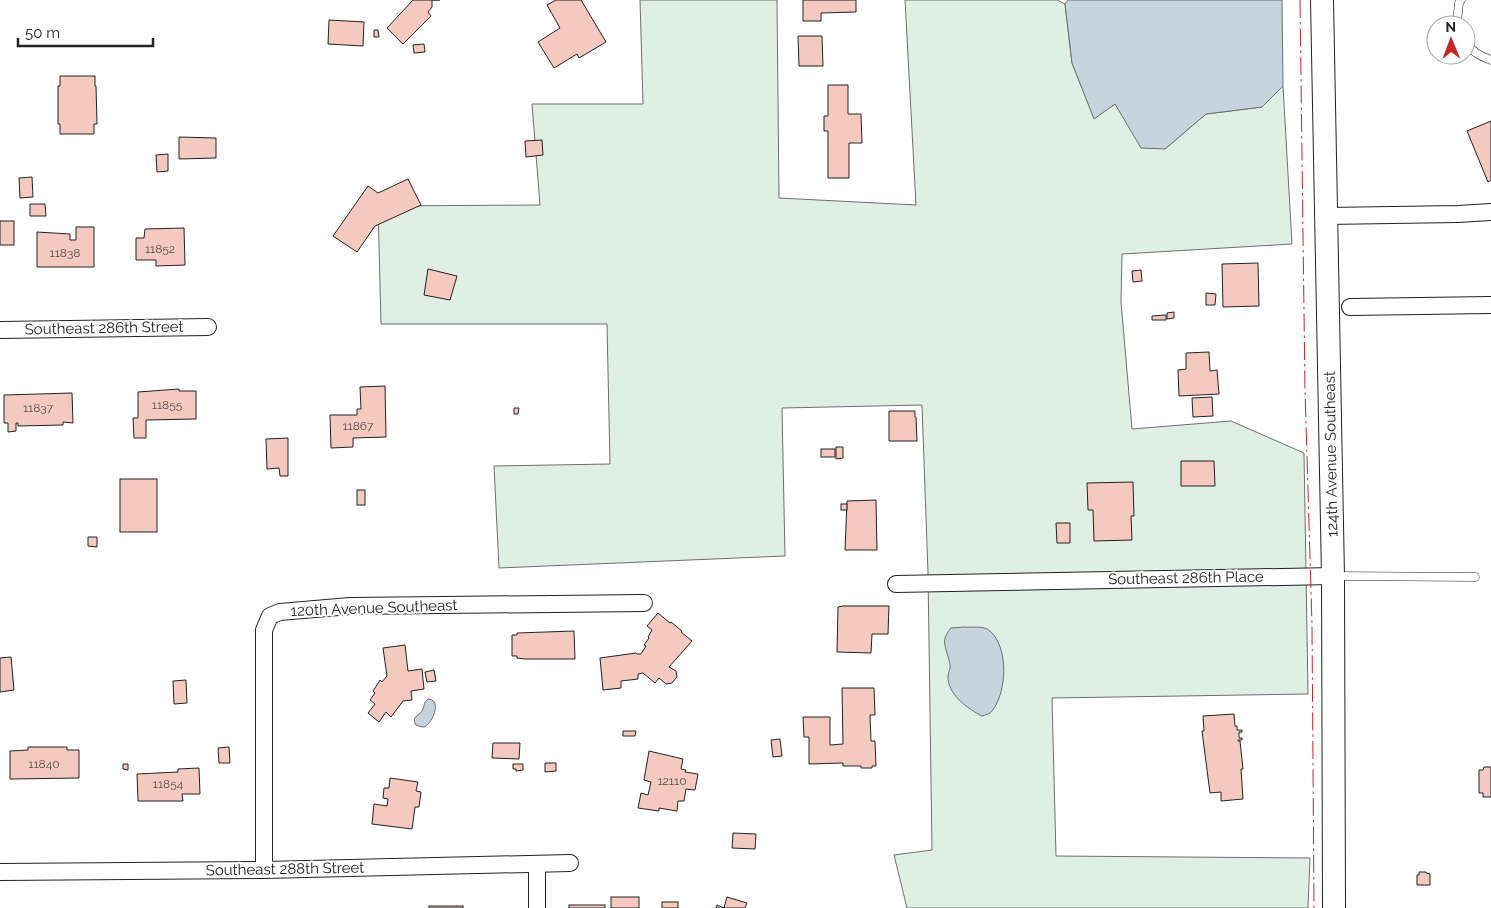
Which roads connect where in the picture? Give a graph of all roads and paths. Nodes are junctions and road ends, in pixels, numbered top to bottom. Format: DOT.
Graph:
graph roads {
  1 [pos="1322,0"];
  2 [pos="1461,0"];
  3 [pos="1458,15"];
  4 [pos="1476,53"];
  5 [pos="1491,60"];
  6 [pos="1491,212"];
  7 [pos="1326,216"];
  8 [pos="1491,305"];
  9 [pos="1350,307"];
  10 [pos="208,327"];
  11 [pos="0,330"];
  12 [pos="1333,576"];
  13 [pos="1475,577"];
  14 [pos="896,584"];
  15 [pos="644,603"];
  16 [pos="570,863"];
  17 [pos="537,864"];
  18 [pos="264,870"];
  19 [pos="0,872"];
  20 [pos="537,908"];
  21 [pos="1334,908"];
  1 -- 7 [label="street, 124th Avenue Southeast"];
  2 -- 3 [label="lane"];
  4 -- 5 [label="lane"];
  6 -- 7 [label="street"];
  7 -- 12 [label="street, 124th Avenue Southeast"];
  8 -- 9 [label="street"];
  10 -- 11 [label="street, Southeast 286th Street"];
  12 -- 13 [label="lane, Southeast 286th Place"];
  12 -- 14 [label="street, Southeast 286th Place"];
  12 -- 21 [label="street, 124th Avenue Southeast"];
  15 -- 18 [label="street, 120th Avenue Southeast"];
  16 -- 17 [label="street, Southeast 288th Street"];
  17 -- 18 [label="street, Southeast 288th Street"];
  17 -- 20 [label="street"];
  18 -- 19 [label="street, Southeast 288th Street"];
}
